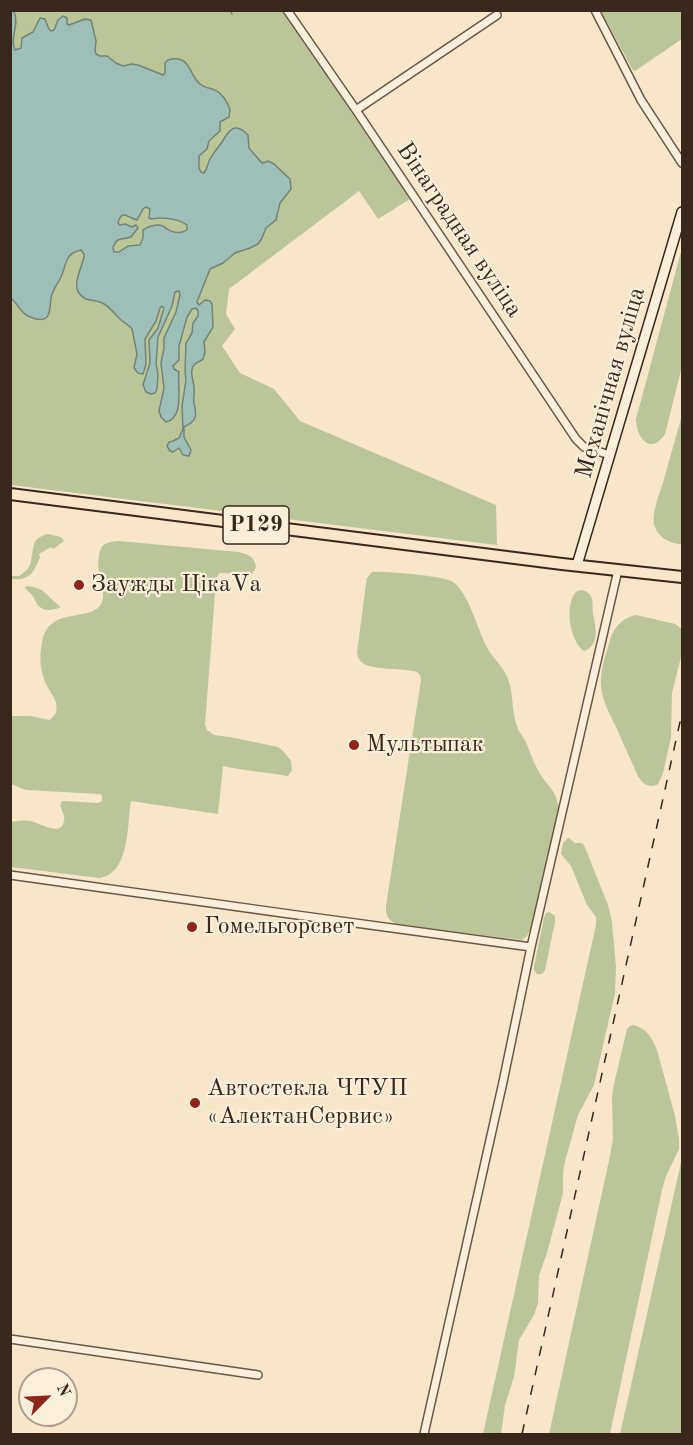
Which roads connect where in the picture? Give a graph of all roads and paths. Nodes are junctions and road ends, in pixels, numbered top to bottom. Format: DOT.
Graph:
graph roads {
  1 [pos="297,10"];
  2 [pos="595,10"];
  3 [pos="289,13"];
  4 [pos="497,15"];
  5 [pos="356,110"];
  6 [pos="682,163"];
  7 [pos="682,212"];
  8 [pos="610,455"];
  9 [pos="10,494"];
  10 [pos="577,566"];
  11 [pos="618,570"];
  12 [pos="682,577"];
  13 [pos="10,875"];
  14 [pos="531,947"];
  15 [pos="10,1339"];
  16 [pos="258,1375"];
  17 [pos="424,1434"];
  1 -- 3 [label="street"];
  2 -- 6 [label="street"];
  3 -- 5 [label="street, Вінаградная вуліца"];
  4 -- 5 [label="street"];
  5 -- 8 [label="street, Вінаградная вуліца"];
  7 -- 8 [label="street, Механічная вуліца"];
  8 -- 10 [label="street, Механічная вуліца"];
  9 -- 10 [label="main road, Р129"];
  10 -- 11 [label="main road, Р129"];
  11 -- 12 [label="main road, Р129"];
  11 -- 14 [label="street"];
  13 -- 14 [label="street"];
  14 -- 17 [label="street"];
  15 -- 16 [label="street"];
}
